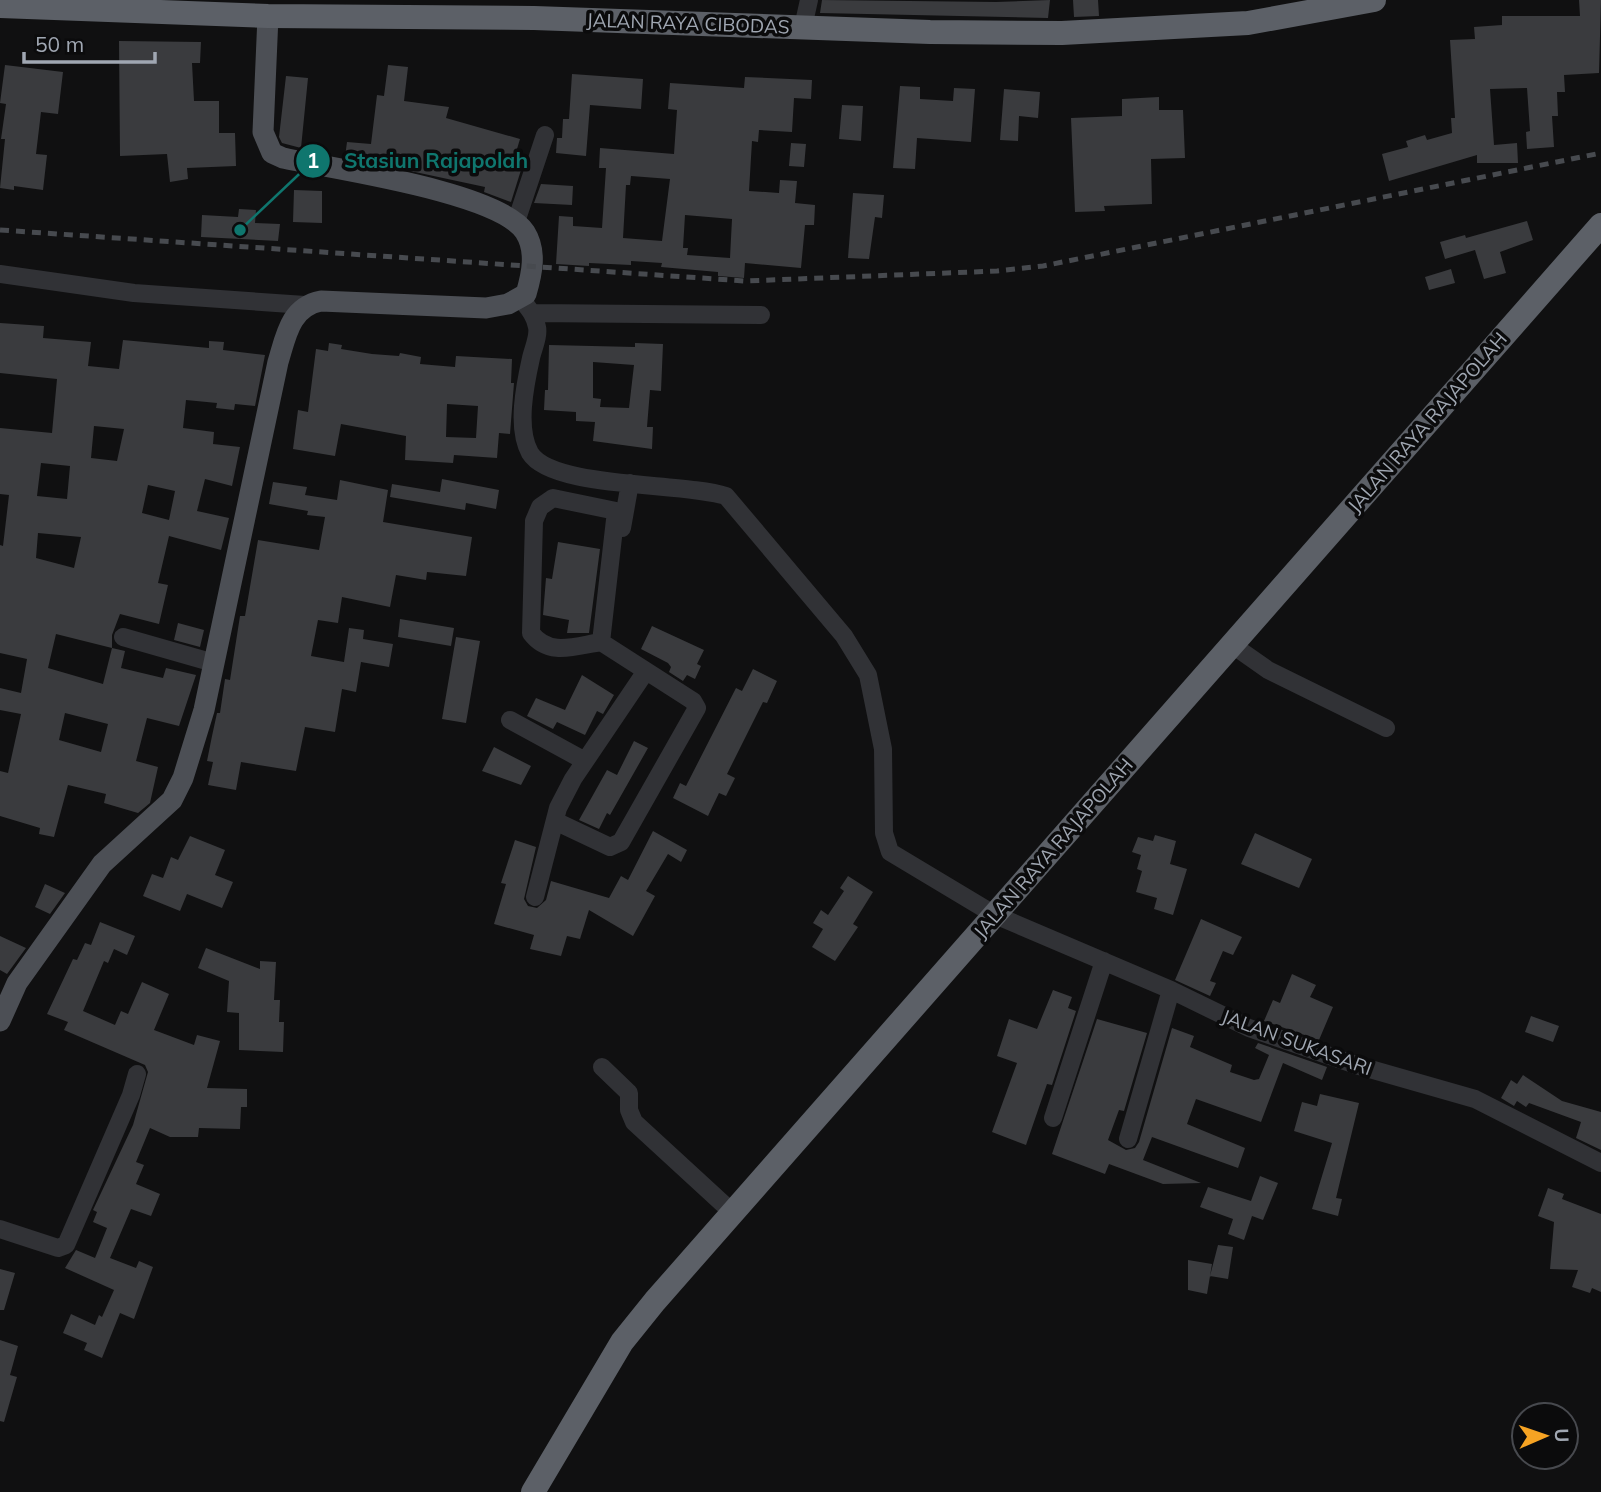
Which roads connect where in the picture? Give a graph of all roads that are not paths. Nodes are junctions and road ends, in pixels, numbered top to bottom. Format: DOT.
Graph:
graph roads {
  1 [pos="809,0"];
  2 [pos="1374,0"];
  3 [pos="53,3"];
  4 [pos="0,6"];
  5 [pos="268,16"];
  6 [pos="803,27"];
  7 [pos="545,135"];
  8 [pos="516,222"];
  9 [pos="1601,225"];
  10 [pos="0,274"];
  11 [pos="305,305"];
  12 [pos="526,306"];
  13 [pos="761,315"];
  14 [pos="630,483"];
  15 [pos="615,511"];
  16 [pos="123,637"];
  17 [pos="601,642"];
  18 [pos="1231,645"];
  19 [pos="214,663"];
  20 [pos="646,671"];
  21 [pos="710,707"];
  22 [pos="510,720"];
  23 [pos="1385,728"];
  24 [pos="586,761"];
  25 [pos="555,821"];
  26 [pos="535,897"];
  27 [pos="995,915"];
  28 [pos="1104,961"];
  29 [pos="1171,990"];
  30 [pos="0,1021"];
  31 [pos="602,1067"];
  32 [pos="137,1074"];
  33 [pos="1053,1118"];
  34 [pos="1128,1139"];
  35 [pos="1601,1163"];
  36 [pos="733,1213"];
  37 [pos="0,1229"];
  38 [pos="533,1492"];
  1 -- 6 [label="street"];
  2 -- 6 [label="highway, JALAN RAYA CIBODAS"];
  3 -- 4 [label="highway, JALAN RAYA CIBODAS"];
  3 -- 5 [label="highway, JALAN RAYA CIBODAS"];
  5 -- 6 [label="highway, JALAN RAYA CIBODAS"];
  5 -- 8 [label="main road"];
  7 -- 8 [label="street"];
  8 -- 12 [label="main road"];
  9 -- 18 [label="highway, JALAN RAYA RAJAPOLAH"];
  10 -- 11 [label="street"];
  11 -- 12 [label="main road"];
  11 -- 19 [label="main road"];
  12 -- 13 [label="street"];
  12 -- 14 [label="street"];
  14 -- 15 [label="street"];
  14 -- 20 [label="street"];
  14 -- 27 [label="street, JALAN SUKASARI"];
  15 -- 17 [label="street"];
  15 -- 17 [label="street"];
  16 -- 19 [label="street"];
  17 -- 20 [label="street"];
  18 -- 23 [label="street"];
  18 -- 27 [label="highway, JALAN RAYA RAJAPOLAH"];
  19 -- 30 [label="main road"];
  20 -- 21 [label="street"];
  20 -- 24 [label="street"];
  20 -- 25 [label="street"];
  22 -- 24 [label="street"];
  24 -- 25 [label="street"];
  25 -- 26 [label="street"];
  27 -- 28 [label="street, JALAN SUKASARI"];
  27 -- 36 [label="highway, JALAN RAYA RAJAPOLAH"];
  28 -- 29 [label="street, JALAN SUKASARI"];
  28 -- 33 [label="street"];
  29 -- 34 [label="street"];
  29 -- 35 [label="street, JALAN SUKASARI"];
  31 -- 36 [label="street"];
  32 -- 37 [label="street"];
  36 -- 38 [label="highway, JALAN RAYA RAJAPOLAH"];
}
